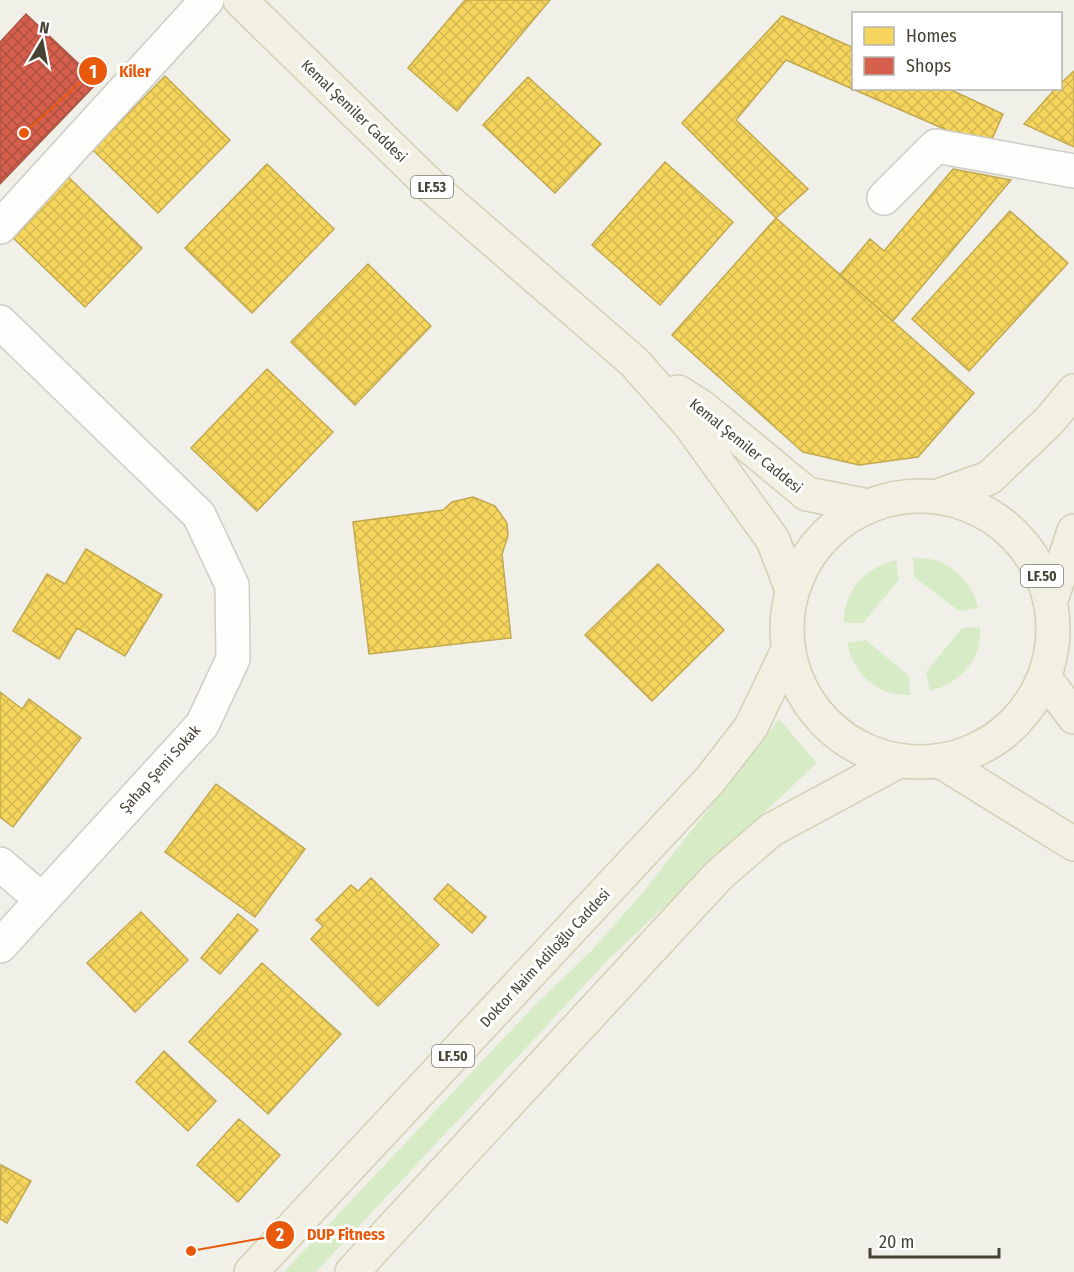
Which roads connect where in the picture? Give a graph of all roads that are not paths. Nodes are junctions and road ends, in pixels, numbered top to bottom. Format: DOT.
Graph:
graph roads {
  1 [pos="207,0"];
  2 [pos="240,0"];
  3 [pos="1074,171"];
  4 [pos="884,198"];
  5 [pos="0,227"];
  6 [pos="0,322"];
  7 [pos="634,362"];
  8 [pos="1074,391"];
  9 [pos="938,496"];
  10 [pos="868,506"];
  11 [pos="1074,531"];
  12 [pos="792,590"];
  13 [pos="1051,600"];
  14 [pos="788,650"];
  15 [pos="1045,678"];
  16 [pos="1074,717"];
  17 [pos="899,761"];
  18 [pos="940,761"];
  19 [pos="1074,844"];
  20 [pos="0,864"];
  21 [pos="42,900"];
  22 [pos="0,946"];
  23 [pos="251,1272"];
  24 [pos="352,1272"];
  1 -- 5 [label="street"];
  2 -- 7 [label="main road, Kemal Şemiler Caddesi / LF.53"];
  3 -- 4 [label="street"];
  6 -- 21 [label="street, Şahap Şemi Sokak"];
  7 -- 10 [label="main road, Kemal Şemiler Caddesi / LF.53"];
  7 -- 12 [label="main road, Kemal Şemiler Caddesi / LF.53"];
  8 -- 9 [label="main road"];
  9 -- 10 [label="main road, LF.50"];
  9 -- 13 [label="main road, LF.50"];
  10 -- 12 [label="main road, LF.50"];
  11 -- 13 [label="main road"];
  12 -- 14 [label="main road, LF.50"];
  13 -- 15 [label="main road, LF.50"];
  14 -- 17 [label="main road, LF.50"];
  14 -- 23 [label="main road, Doktor Naim Adiloğlu Caddesi / LF.50"];
  15 -- 16 [label="main road"];
  15 -- 18 [label="main road, LF.50"];
  17 -- 18 [label="main road, LF.50"];
  17 -- 24 [label="main road, LF.50"];
  18 -- 19 [label="main road"];
  20 -- 21 [label="street"];
  21 -- 22 [label="street, Şahap Şemi Sokak"];
}
